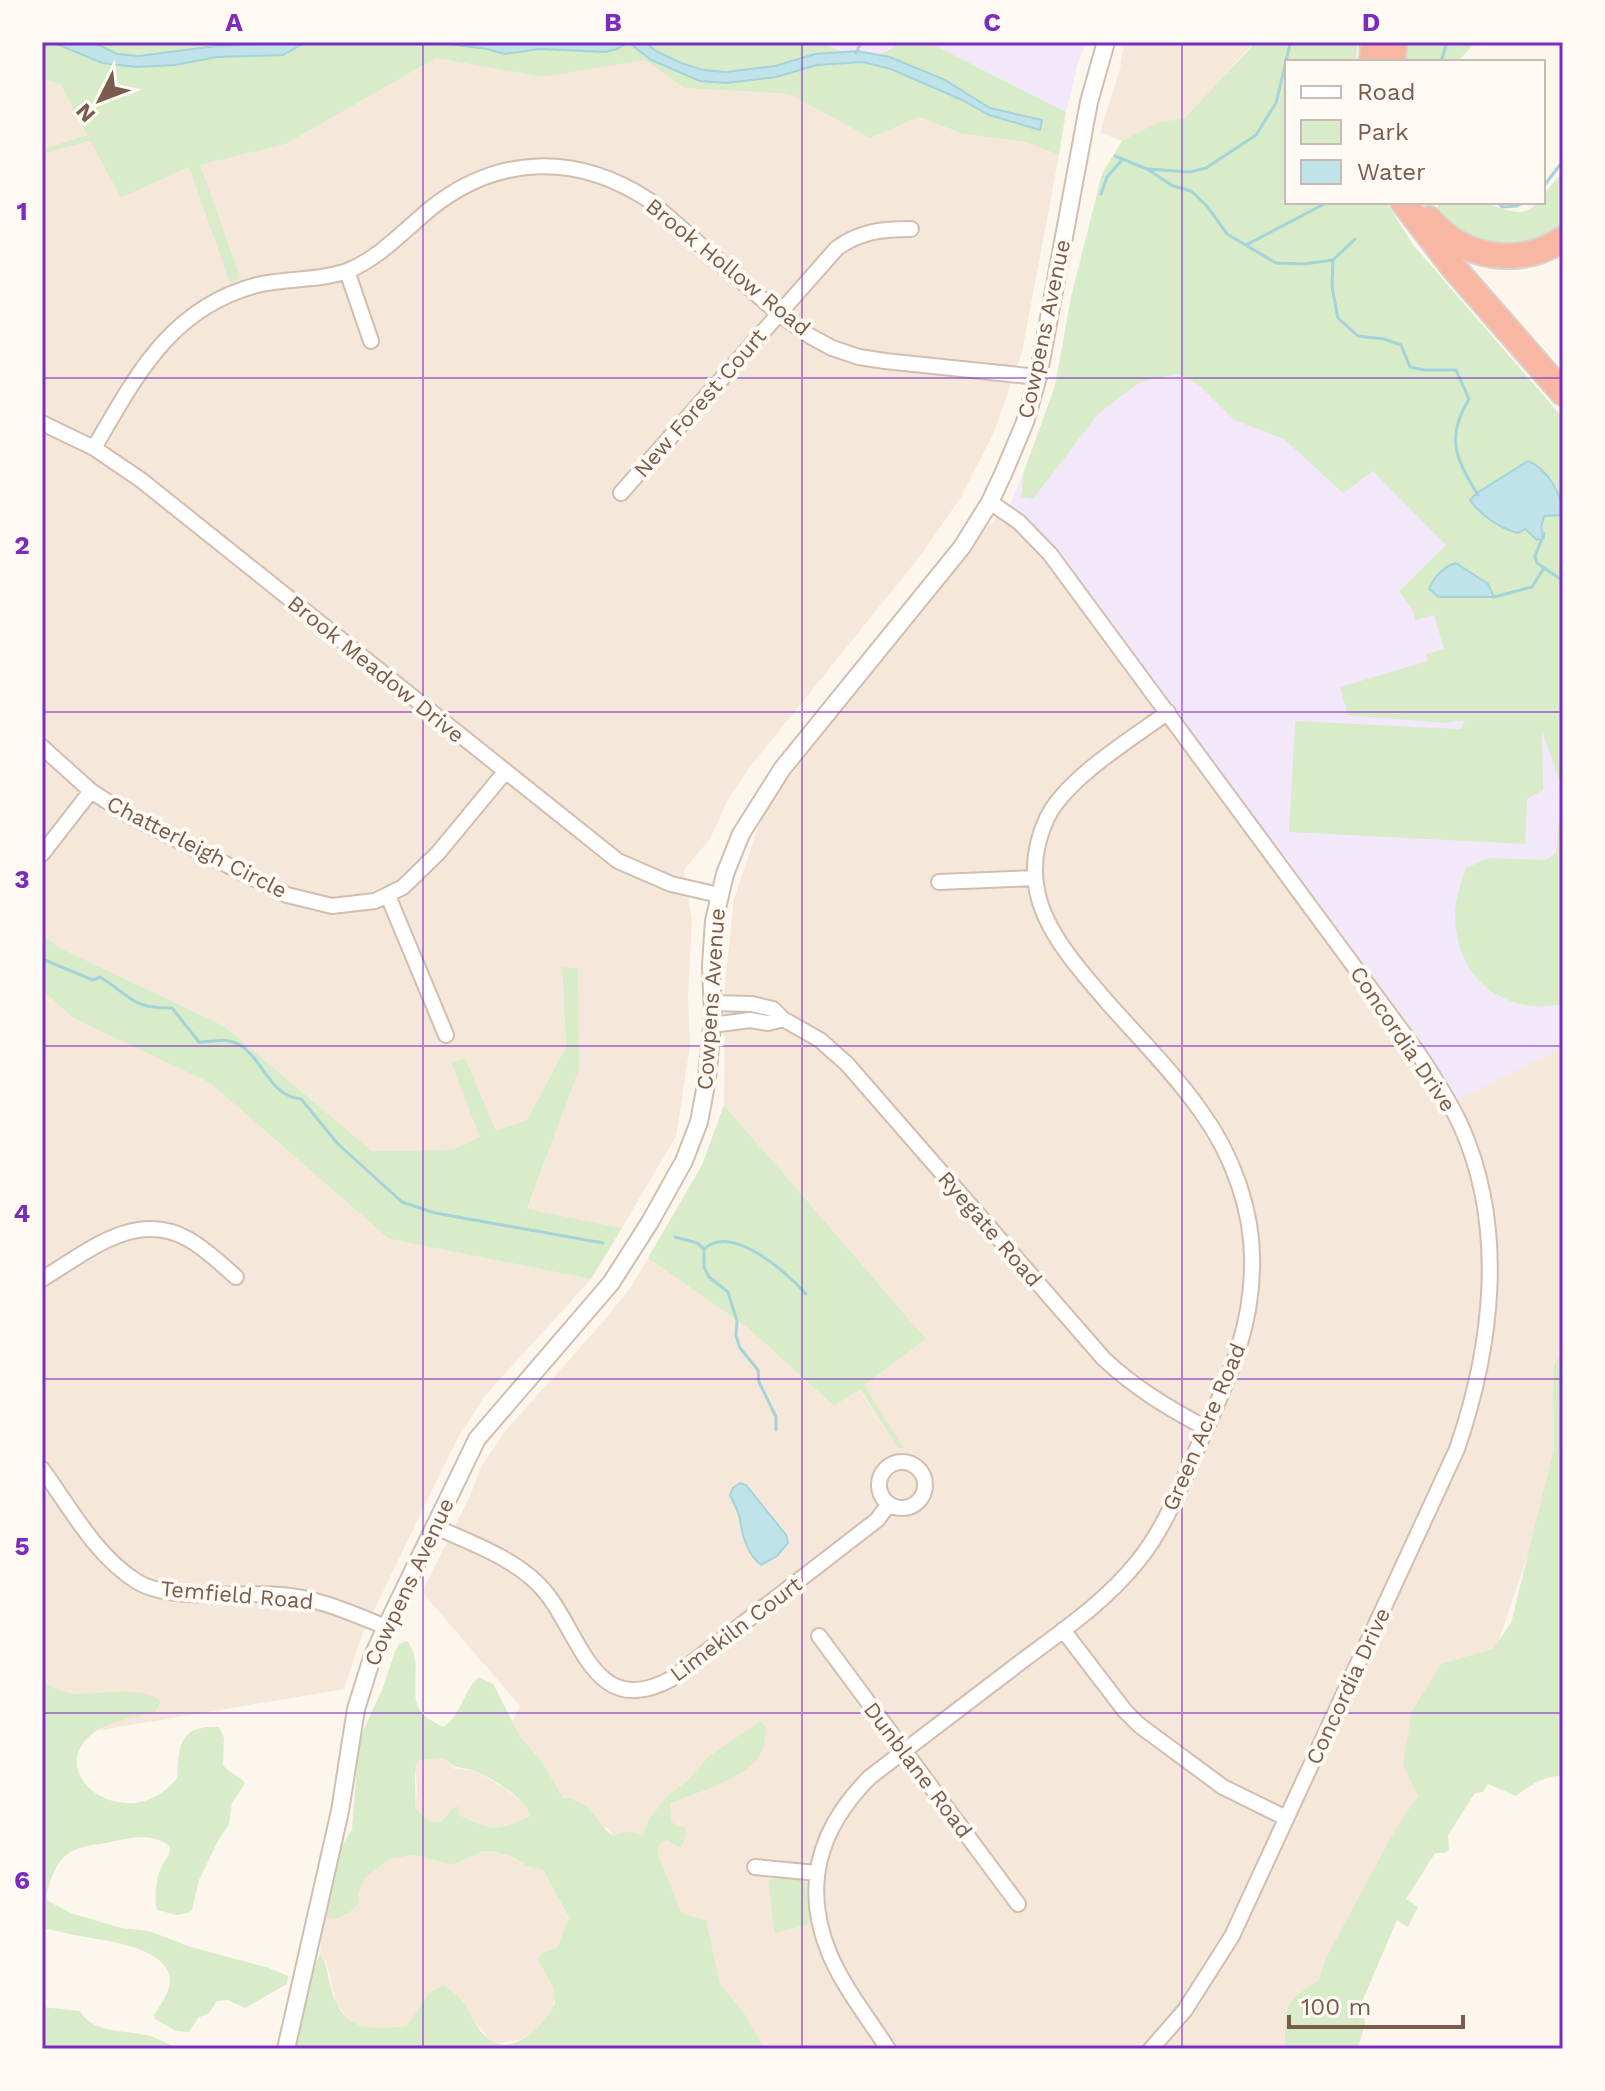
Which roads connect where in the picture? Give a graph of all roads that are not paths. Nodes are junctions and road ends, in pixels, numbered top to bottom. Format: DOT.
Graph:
graph roads {
  1 [pos="1106,42"];
  2 [pos="1405,204"];
  3 [pos="1419,204"];
  4 [pos="911,229"];
  5 [pos="1563,239"];
  6 [pos="347,271"];
  7 [pos="778,313"];
  8 [pos="371,341"];
  9 [pos="1038,377"];
  10 [pos="1563,393"];
  11 [pos="42,423"];
  12 [pos="94,448"];
  13 [pos="621,493"];
  14 [pos="990,502"];
  15 [pos="1168,712"];
  16 [pos="42,747"];
  17 [pos="505,772"];
  18 [pos="91,791"];
  19 [pos="42,854"];
  20 [pos="1035,878"];
  21 [pos="939,882"];
  22 [pos="719,895"];
  23 [pos="388,896"];
  24 [pos="712,1003"];
  25 [pos="783,1019"];
  26 [pos="712,1025"];
  27 [pos="446,1035"];
  28 [pos="236,1277"];
  29 [pos="42,1279"];
  30 [pos="1206,1428"];
  31 [pos="42,1469"];
  32 [pos="889,1504"];
  33 [pos="434,1526"];
  34 [pos="386,1627"];
  35 [pos="1063,1630"];
  36 [pos="819,1636"];
  37 [pos="904,1751"];
  38 [pos="1286,1818"];
  39 [pos="755,1867"];
  40 [pos="817,1873"];
  41 [pos="1018,1904"];
  42 [pos="286,2049"];
  43 [pos="888,2049"];
  44 [pos="1151,2049"];
  1 -- 9 [label="street, Cowpens Avenue"];
  2 -- 10 [label="highway"];
  3 -- 5 [label="highway"];
  4 -- 7 [label="street, New Forest Court"];
  6 -- 7 [label="street, Brook Hollow Road"];
  6 -- 8 [label="street"];
  6 -- 12 [label="street, Brook Hollow Road"];
  7 -- 9 [label="street, Brook Hollow Road"];
  7 -- 13 [label="street, New Forest Court"];
  9 -- 14 [label="street, Cowpens Avenue"];
  11 -- 12 [label="street, Brook Meadow Drive"];
  12 -- 17 [label="street, Brook Meadow Drive"];
  14 -- 15 [label="street, Concordia Drive"];
  14 -- 22 [label="street, Cowpens Avenue"];
  15 -- 20 [label="street, Green Acre Road"];
  15 -- 38 [label="street, Concordia Drive"];
  16 -- 18 [label="street, Chatterleigh Circle"];
  17 -- 22 [label="street, Brook Meadow Drive"];
  17 -- 23 [label="street, Chatterleigh Circle"];
  18 -- 19 [label="street"];
  18 -- 23 [label="street, Chatterleigh Circle"];
  20 -- 21 [label="street"];
  20 -- 30 [label="street, Green Acre Road"];
  22 -- 24 [label="street, Cowpens Avenue"];
  23 -- 27 [label="street"];
  24 -- 25 [label="street, Ryegate Road"];
  24 -- 26 [label="street, Cowpens Avenue"];
  25 -- 26 [label="street"];
  25 -- 30 [label="street, Ryegate Road"];
  26 -- 33 [label="street, Cowpens Avenue"];
  28 -- 29 [label="street"];
  30 -- 35 [label="street, Green Acre Road"];
  31 -- 34 [label="street, Temfield Road"];
  32 -- 33 [label="street, Limekiln Court"];
  33 -- 34 [label="street, Cowpens Avenue"];
  34 -- 42 [label="street, Cowpens Avenue"];
  35 -- 37 [label="street, Green Acre Road"];
  35 -- 38 [label="street"];
  36 -- 37 [label="street, Dunblane Road"];
  37 -- 40 [label="street, Green Acre Road"];
  37 -- 41 [label="street, Dunblane Road"];
  38 -- 44 [label="street, Concordia Drive"];
  39 -- 40 [label="street"];
  40 -- 43 [label="street, Green Acre Road"];
}
